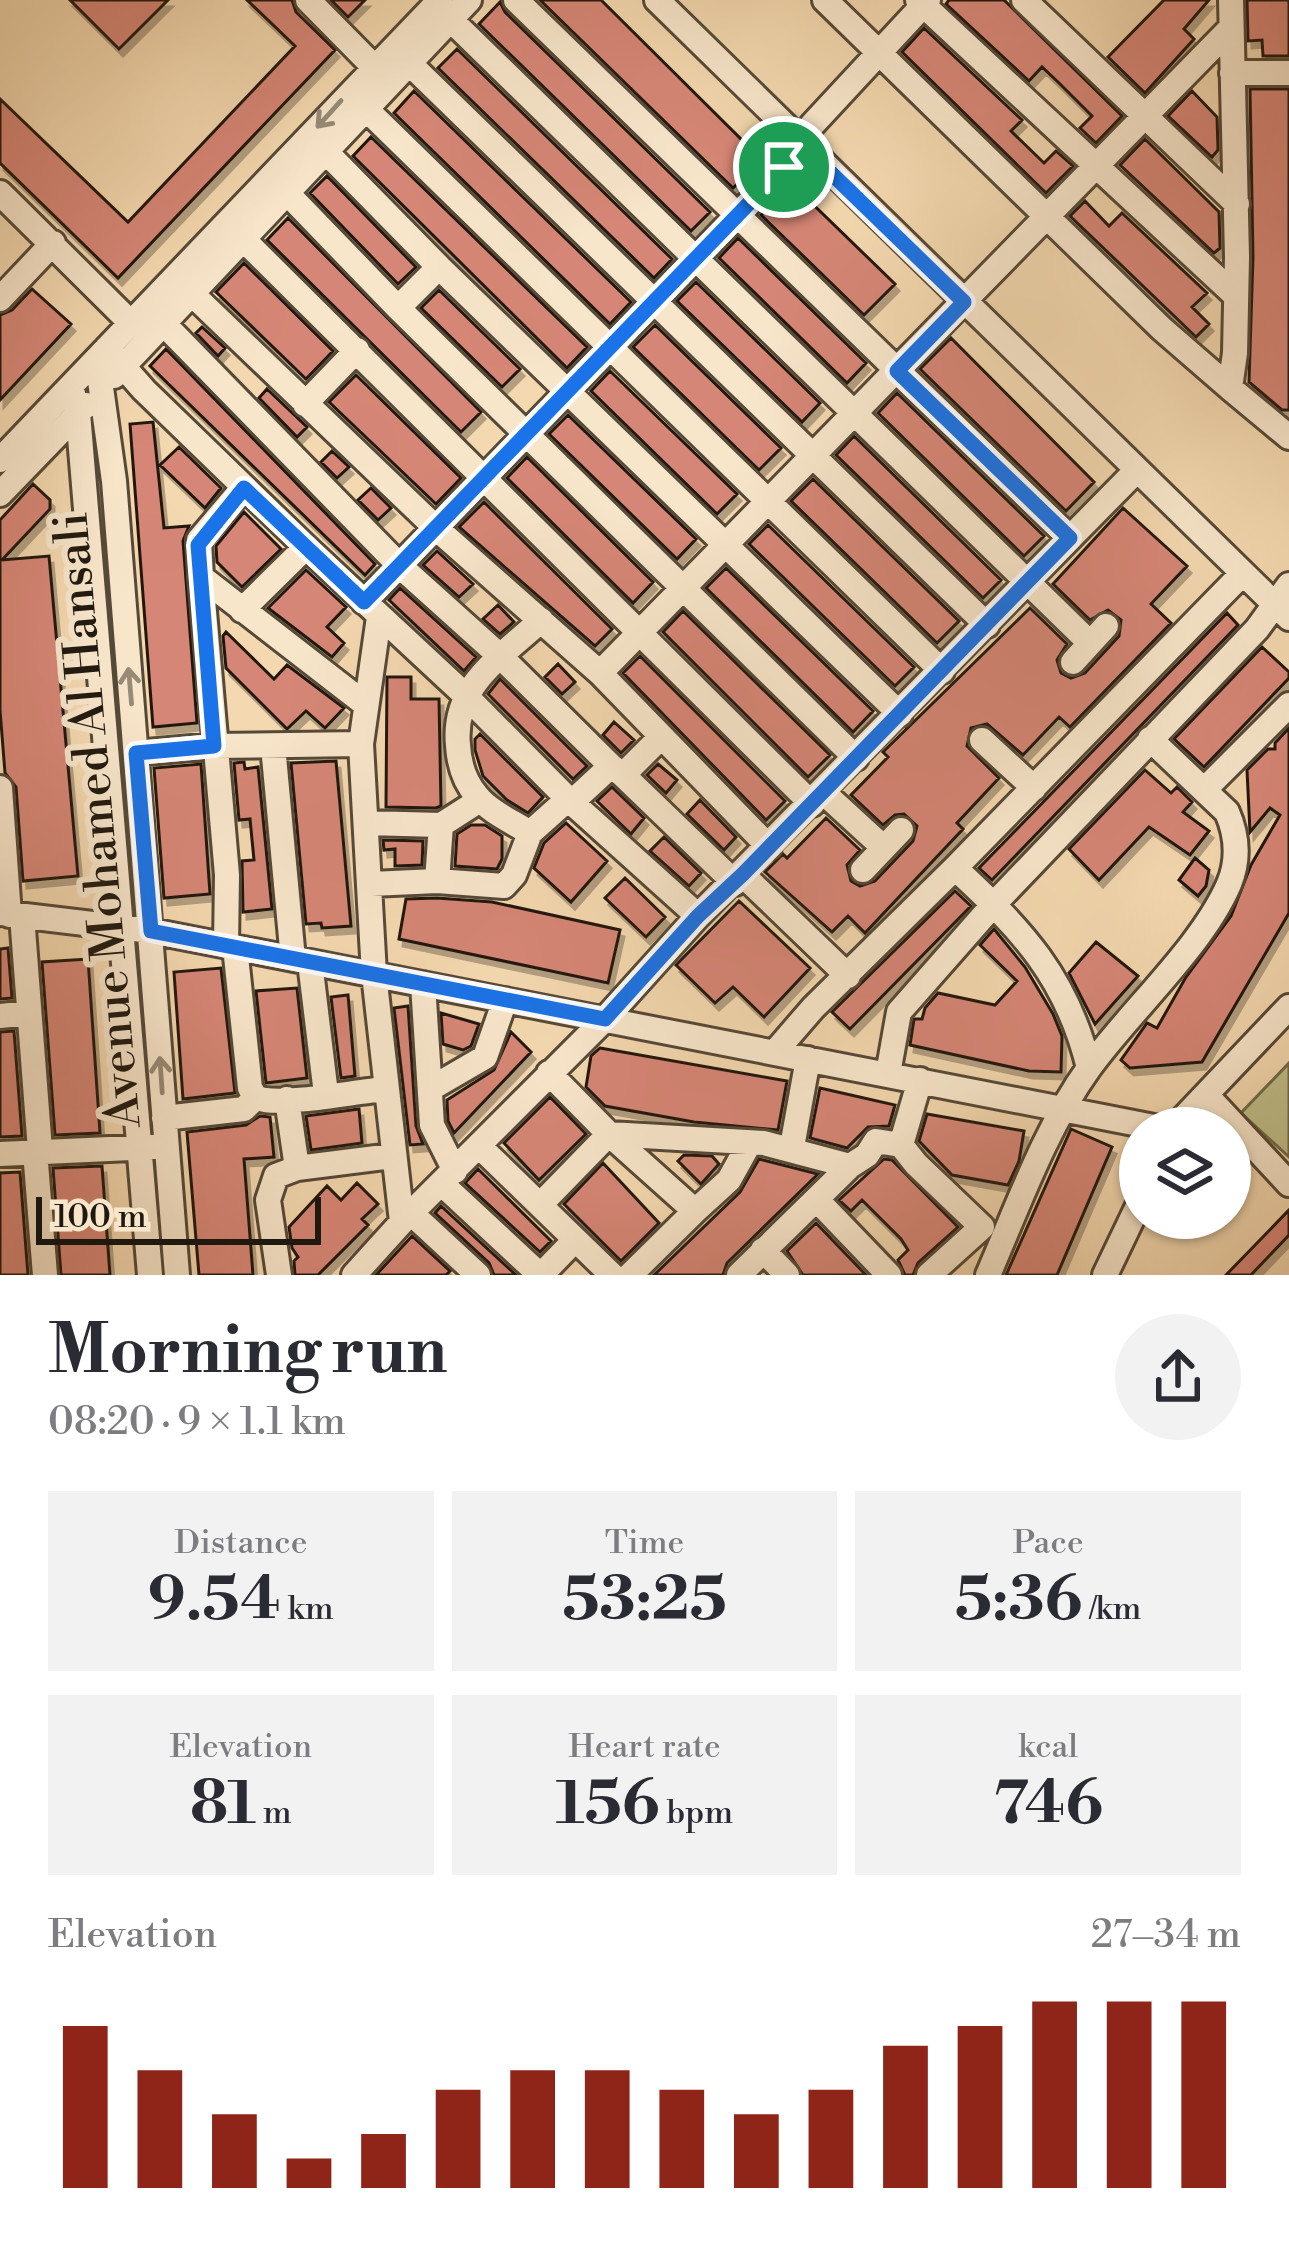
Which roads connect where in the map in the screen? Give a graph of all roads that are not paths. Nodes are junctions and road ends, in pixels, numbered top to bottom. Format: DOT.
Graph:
graph roads {
  1 [pos="308,0"];
  2 [pos="469,0"];
  3 [pos="516,0"];
  4 [pos="657,0"];
  5 [pos="825,0"];
  6 [pos="1024,0"];
  7 [pos="1231,0"];
  8 [pos="923,2"];
  9 [pos="445,10"];
  10 [pos="1231,28"];
  11 [pos="879,52"];
  12 [pos="410,64"];
  13 [pos="374,67"];
  14 [pos="1289,73"];
  15 [pos="1232,74"];
  16 [pos="366,109"];
  17 [pos="1144,117"];
  18 [pos="799,142"];
  19 [pos="327,153"];
  20 [pos="1098,167"];
  21 [pos="0,193"];
  22 [pos="287,193"];
  23 [pos="1237,204"];
  24 [pos="738,213"];
  25 [pos="1046,216"];
  26 [pos="243,239"];
  27 [pos="53,243"];
  28 [pos="695,258"];
  29 [pos="439,267"];
  30 [pos="191,293"];
  31 [pos="1235,295"];
  32 [pos="0,299"];
  33 [pos="652,302"];
  34 [pos="964,302"];
  35 [pos="398,308"];
  36 [pos="163,323"];
  37 [pos="133,324"];
  38 [pos="610,345"];
  39 [pos="357,350"];
  40 [pos="109,358"];
  41 [pos="897,371"];
  42 [pos="71,386"];
  43 [pos="1230,388"];
  44 [pos="102,389"];
  45 [pos="568,390"];
  46 [pos="305,404"];
  47 [pos="78,413"];
  48 [pos="856,413"];
  49 [pos="525,432"];
  50 [pos="1289,437"];
  51 [pos="812,458"];
  52 [pos="0,460"];
  53 [pos="1136,471"];
  54 [pos="484,477"];
  55 [pos="244,488"];
  56 [pos="0,494"];
  57 [pos="770,502"];
  58 [pos="437,529"];
  59 [pos="1070,538"];
  60 [pos="306,547"];
  61 [pos="726,547"];
  62 [pos="401,567"];
  63 [pos="1241,575"];
  64 [pos="201,578"];
  65 [pos="1028,583"];
  66 [pos="682,588"];
  67 [pos="1285,603"];
  68 [pos="371,609"];
  69 [pos="242,610"];
  70 [pos="541,620"];
  71 [pos="986,625"];
  72 [pos="639,631"];
  73 [pos="501,657"];
  74 [pos="1073,662"];
  75 [pos="942,671"];
  76 [pos="600,673"];
  77 [pos="464,694"];
  78 [pos="365,704"];
  79 [pos="1289,705"];
  80 [pos="900,714"];
  81 [pos="660,738"];
  82 [pos="1150,739"];
  83 [pos="982,740"];
  84 [pos="362,745"];
  85 [pos="214,746"];
  86 [pos="273,746"];
  87 [pos="136,753"];
  88 [pos="856,758"];
  89 [pos="617,770"];
  90 [pos="0,788"];
  91 [pos="1034,788"];
  92 [pos="1206,788"];
  93 [pos="818,798"];
  94 [pos="480,800"];
  95 [pos="570,800"];
  96 [pos="366,823"];
  97 [pos="441,825"];
  98 [pos="530,833"];
  99 [pos="769,847"];
  100 [pos="956,868"];
  101 [pos="863,870"];
  102 [pos="739,879"];
  103 [pos="437,881"];
  104 [pos="370,884"];
  105 [pos="994,904"];
  106 [pos="10,915"];
  107 [pos="698,916"];
  108 [pos="121,928"];
  109 [pos="151,931"];
  110 [pos="230,947"];
  111 [pos="301,960"];
  112 [pos="374,974"];
  113 [pos="848,976"];
  114 [pos="423,984"];
  115 [pos="506,1000"];
  116 [pos="1289,1006"];
  117 [pos="28,1013"];
  118 [pos="0,1016"];
  119 [pos="605,1019"];
  120 [pos="775,1052"];
  121 [pos="808,1059"];
  122 [pos="1089,1068"];
  123 [pos="549,1072"];
  124 [pos="888,1074"];
  125 [pos="920,1081"];
  126 [pos="385,1089"];
  127 [pos="430,1089"];
  128 [pos="326,1094"];
  129 [pos="256,1097"];
  130 [pos="1208,1097"];
  131 [pos="287,1099"];
  132 [pos="1197,1107"];
  133 [pos="1063,1108"];
  134 [pos="164,1118"];
  135 [pos="1119,1120"];
  136 [pos="608,1134"];
  137 [pos="749,1144"];
  138 [pos="902,1144"];
  139 [pos="479,1146"];
  140 [pos="154,1147"];
  141 [pos="792,1147"];
  142 [pos="38,1150"];
  143 [pos="0,1154"];
  144 [pos="392,1156"];
  145 [pos="850,1166"];
  146 [pos="297,1168"];
  147 [pos="448,1177"];
  148 [pos="1289,1184"];
  149 [pos="817,1200"];
  150 [pos="540,1205"];
  151 [pos="695,1211"];
  152 [pos="406,1217"];
  153 [pos="1012,1220"];
  154 [pos="982,1227"];
  155 [pos="1122,1239"];
  156 [pos="575,1240"];
  157 [pos="763,1250"];
  158 [pos="44,1275"];
  159 [pos="150,1275"];
  160 [pos="177,1275"];
  161 [pos="279,1275"];
  162 [pos="354,1275"];
  163 [pos="478,1275"];
  164 [pos="540,1275"];
  165 [pos="612,1275"];
  166 [pos="630,1275"];
  167 [pos="739,1275"];
  168 [pos="787,1275"];
  169 [pos="889,1275"];
  170 [pos="929,1275"];
  171 [pos="988,1275"];
  172 [pos="1105,1275"];
  1 -- 13 [label="street"];
  2 -- 9 [label="street"];
  3 -- 24 [label="street"];
  4 -- 18 [label="street"];
  5 -- 11 [label="street"];
  6 -- 17 [label="street"];
  7 -- 10 [label="street"];
  8 -- 11 [label="street"];
  8 -- 20 [label="street"];
  9 -- 12 [label="street"];
  9 -- 13 [label="street"];
  9 -- 28 [label="street"];
  10 -- 15 [label="street"];
  10 -- 17 [label="street"];
  11 -- 18 [label="street"];
  11 -- 25 [label="street"];
  12 -- 16 [label="street"];
  12 -- 33 [label="street"];
  13 -- 37 [label="street, one-way"];
  14 -- 15 [label="street"];
  15 -- 23 [label="street"];
  16 -- 19 [label="street"];
  16 -- 38 [label="street"];
  17 -- 20 [label="street"];
  17 -- 23 [label="street"];
  18 -- 24 [label="street"];
  18 -- 34 [label="street"];
  19 -- 22 [label="street"];
  19 -- 29 [label="street"];
  20 -- 25 [label="street"];
  20 -- 31 [label="street"];
  21 -- 27 [label="street"];
  22 -- 26 [label="street"];
  22 -- 35 [label="street"];
  23 -- 31 [label="street"];
  24 -- 28 [label="street"];
  24 -- 41 [label="street"];
  25 -- 34 [label="street"];
  25 -- 43 [label="street"];
  26 -- 30 [label="street"];
  26 -- 39 [label="street"];
  27 -- 32 [label="street"];
  27 -- 37 [label="street"];
  28 -- 33 [label="street"];
  28 -- 48 [label="street"];
  29 -- 35 [label="street"];
  29 -- 45 [label="street"];
  30 -- 36 [label="street"];
  30 -- 46 [label="street"];
  31 -- 43 [label="street"];
  33 -- 38 [label="street"];
  33 -- 51 [label="street"];
  34 -- 41 [label="street"];
  34 -- 53 [label="street"];
  35 -- 49 [label="street"];
  36 -- 40 [label="street"];
  36 -- 62 [label="street"];
  37 -- 40 [label="street"];
  38 -- 45 [label="street"];
  38 -- 57 [label="street"];
  39 -- 46 [label="street"];
  39 -- 54 [label="street"];
  40 -- 42 [label="street"];
  40 -- 44 [label="street"];
  40 -- 55 [label="street"];
  41 -- 48 [label="street"];
  41 -- 59 [label="street"];
  42 -- 47 [label="street, Avenue Mohamed Al Hansali"];
  42 -- 52 [label="street"];
  43 -- 50 [label="street"];
  44 -- 47 [label="street"];
  87 -- 44 [label="street, Avenue Mohamed Al Hansali, one-way"];
  45 -- 49 [label="street"];
  45 -- 61 [label="street"];
  46 -- 58 [label="street"];
  47 -- 56 [label="street"];
  47 -- 108 [label="street, Avenue Mohamed Al Hansali"];
  48 -- 51 [label="street"];
  48 -- 65 [label="street"];
  49 -- 54 [label="street"];
  49 -- 66 [label="street"];
  51 -- 57 [label="street"];
  51 -- 71 [label="street"];
  53 -- 59 [label="street"];
  53 -- 63 [label="street"];
  54 -- 58 [label="street"];
  54 -- 72 [label="street"];
  55 -- 60 [label="street"];
  55 -- 64 [label="street"];
  57 -- 61 [label="street"];
  57 -- 75 [label="street"];
  58 -- 62 [label="street"];
  58 -- 70 [label="street"];
  59 -- 65 [label="street"];
  60 -- 68 [label="street"];
  60 -- 69 [label="street"];
  61 -- 66 [label="street"];
  61 -- 80 [label="street"];
  62 -- 68 [label="street"];
  62 -- 73 [label="street"];
  63 -- 67 [label="street"];
  63 -- 91 [label="street"];
  64 -- 69 [label="street"];
  64 -- 85 [label="street"];
  65 -- 71 [label="street"];
  65 -- 74 [label="street"];
  66 -- 72 [label="street"];
  66 -- 88 [label="street"];
  67 -- 82 [label="street"];
  68 -- 77 [label="street"];
  68 -- 78 [label="street"];
  69 -- 78 [label="street"];
  70 -- 73 [label="street"];
  70 -- 76 [label="street"];
  71 -- 75 [label="street"];
  72 -- 76 [label="street"];
  72 -- 93 [label="street"];
  73 -- 77 [label="street"];
  73 -- 89 [label="street"];
  75 -- 80 [label="street"];
  76 -- 81 [label="street"];
  77 -- 94 [label="street"];
  77 -- 95 [label="street"];
  78 -- 84 [label="street"];
  79 -- 92 [label="street"];
  80 -- 88 [label="street"];
  81 -- 89 [label="street"];
  81 -- 99 [label="street"];
  82 -- 92 [label="street"];
  82 -- 105 [label="street"];
  83 -- 91 [label="street"];
  84 -- 86 [label="street"];
  84 -- 96 [label="street"];
  85 -- 86 [label="street"];
  85 -- 87 [label="street"];
  85 -- 110 [label="street"];
  86 -- 111 [label="street"];
  87 -- 109 [label="street, Avenue Mohamed Al Hansali"];
  88 -- 93 [label="street"];
  89 -- 95 [label="street"];
  89 -- 102 [label="street"];
  90 -- 106 [label="street"];
  91 -- 100 [label="street"];
  92 -- 122 [label="street"];
  93 -- 99 [label="street"];
  93 -- 101 [label="street"];
  94 -- 97 [label="street"];
  94 -- 98 [label="street"];
  95 -- 98 [label="street"];
  95 -- 107 [label="street"];
  96 -- 97 [label="street"];
  96 -- 104 [label="street"];
  97 -- 103 [label="street"];
  98 -- 103 [label="street"];
  99 -- 102 [label="street"];
  100 -- 105 [label="street"];
  100 -- 113 [label="street"];
  102 -- 107 [label="street"];
  102 -- 113 [label="street"];
  103 -- 104 [label="street"];
  104 -- 112 [label="street"];
  105 -- 122 [label="street"];
  105 -- 124 [label="street"];
  106 -- 108 [label="street"];
  106 -- 117 [label="street"];
  107 -- 119 [label="street"];
  108 -- 109 [label="street"];
  108 -- 140 [label="street, Avenue Mohamed Al Hansali"];
  109 -- 110 [label="street"];
  134 -- 109 [label="street, Avenue Mohamed Al Hansali, one-way"];
  110 -- 111 [label="street"];
  110 -- 129 [label="street"];
  111 -- 112 [label="street"];
  111 -- 128 [label="street"];
  112 -- 114 [label="street"];
  112 -- 126 [label="street"];
  113 -- 120 [label="street"];
  114 -- 115 [label="street"];
  114 -- 127 [label="street"];
  115 -- 119 [label="street"];
  115 -- 127 [label="street"];
  116 -- 130 [label="street"];
  117 -- 118 [label="street"];
  117 -- 142 [label="street"];
  119 -- 120 [label="street"];
  119 -- 123 [label="street"];
  120 -- 121 [label="street"];
  121 -- 124 [label="street"];
  121 -- 141 [label="street"];
  122 -- 133 [label="street"];
  123 -- 136 [label="street"];
  123 -- 139 [label="street"];
  124 -- 125 [label="street"];
  125 -- 133 [label="street"];
  125 -- 138 [label="street"];
  126 -- 128 [label="street"];
  126 -- 144 [label="street"];
  127 -- 147 [label="street"];
  128 -- 131 [label="street"];
  129 -- 131 [label="street"];
  129 -- 134 [label="street"];
  130 -- 132 [label="street"];
  130 -- 148 [label="street"];
  131 -- 146 [label="street"];
  133 -- 135 [label="street"];
  133 -- 153 [label="street"];
  134 -- 140 [label="street, Avenue Mohamed Al Hansali"];
  136 -- 137 [label="street"];
  136 -- 150 [label="street"];
  136 -- 151 [label="street"];
  137 -- 141 [label="street"];
  137 -- 151 [label="street"];
  138 -- 145 [label="street"];
  138 -- 154 [label="street"];
  139 -- 147 [label="street"];
  139 -- 150 [label="street"];
  140 -- 142 [label="street"];
  140 -- 159 [label="street, Avenue Mohamed Al Hansali"];
  140 -- 160 [label="street, Avenue Mohamed Al Hansali"];
  141 -- 145 [label="street"];
  142 -- 143 [label="street"];
  142 -- 158 [label="street"];
  144 -- 146 [label="street"];
  144 -- 152 [label="street"];
  145 -- 149 [label="street"];
  146 -- 161 [label="street"];
  147 -- 152 [label="street"];
  147 -- 164 [label="street"];
  149 -- 157 [label="street"];
  149 -- 169 [label="street"];
  150 -- 156 [label="street"];
  151 -- 166 [label="street"];
  152 -- 162 [label="street"];
  152 -- 163 [label="street"];
  153 -- 154 [label="street"];
  153 -- 171 [label="street"];
  154 -- 170 [label="street"];
  155 -- 172 [label="street"];
  156 -- 164 [label="street"];
  156 -- 165 [label="street"];
  157 -- 167 [label="street"];
  157 -- 168 [label="street"];
}
